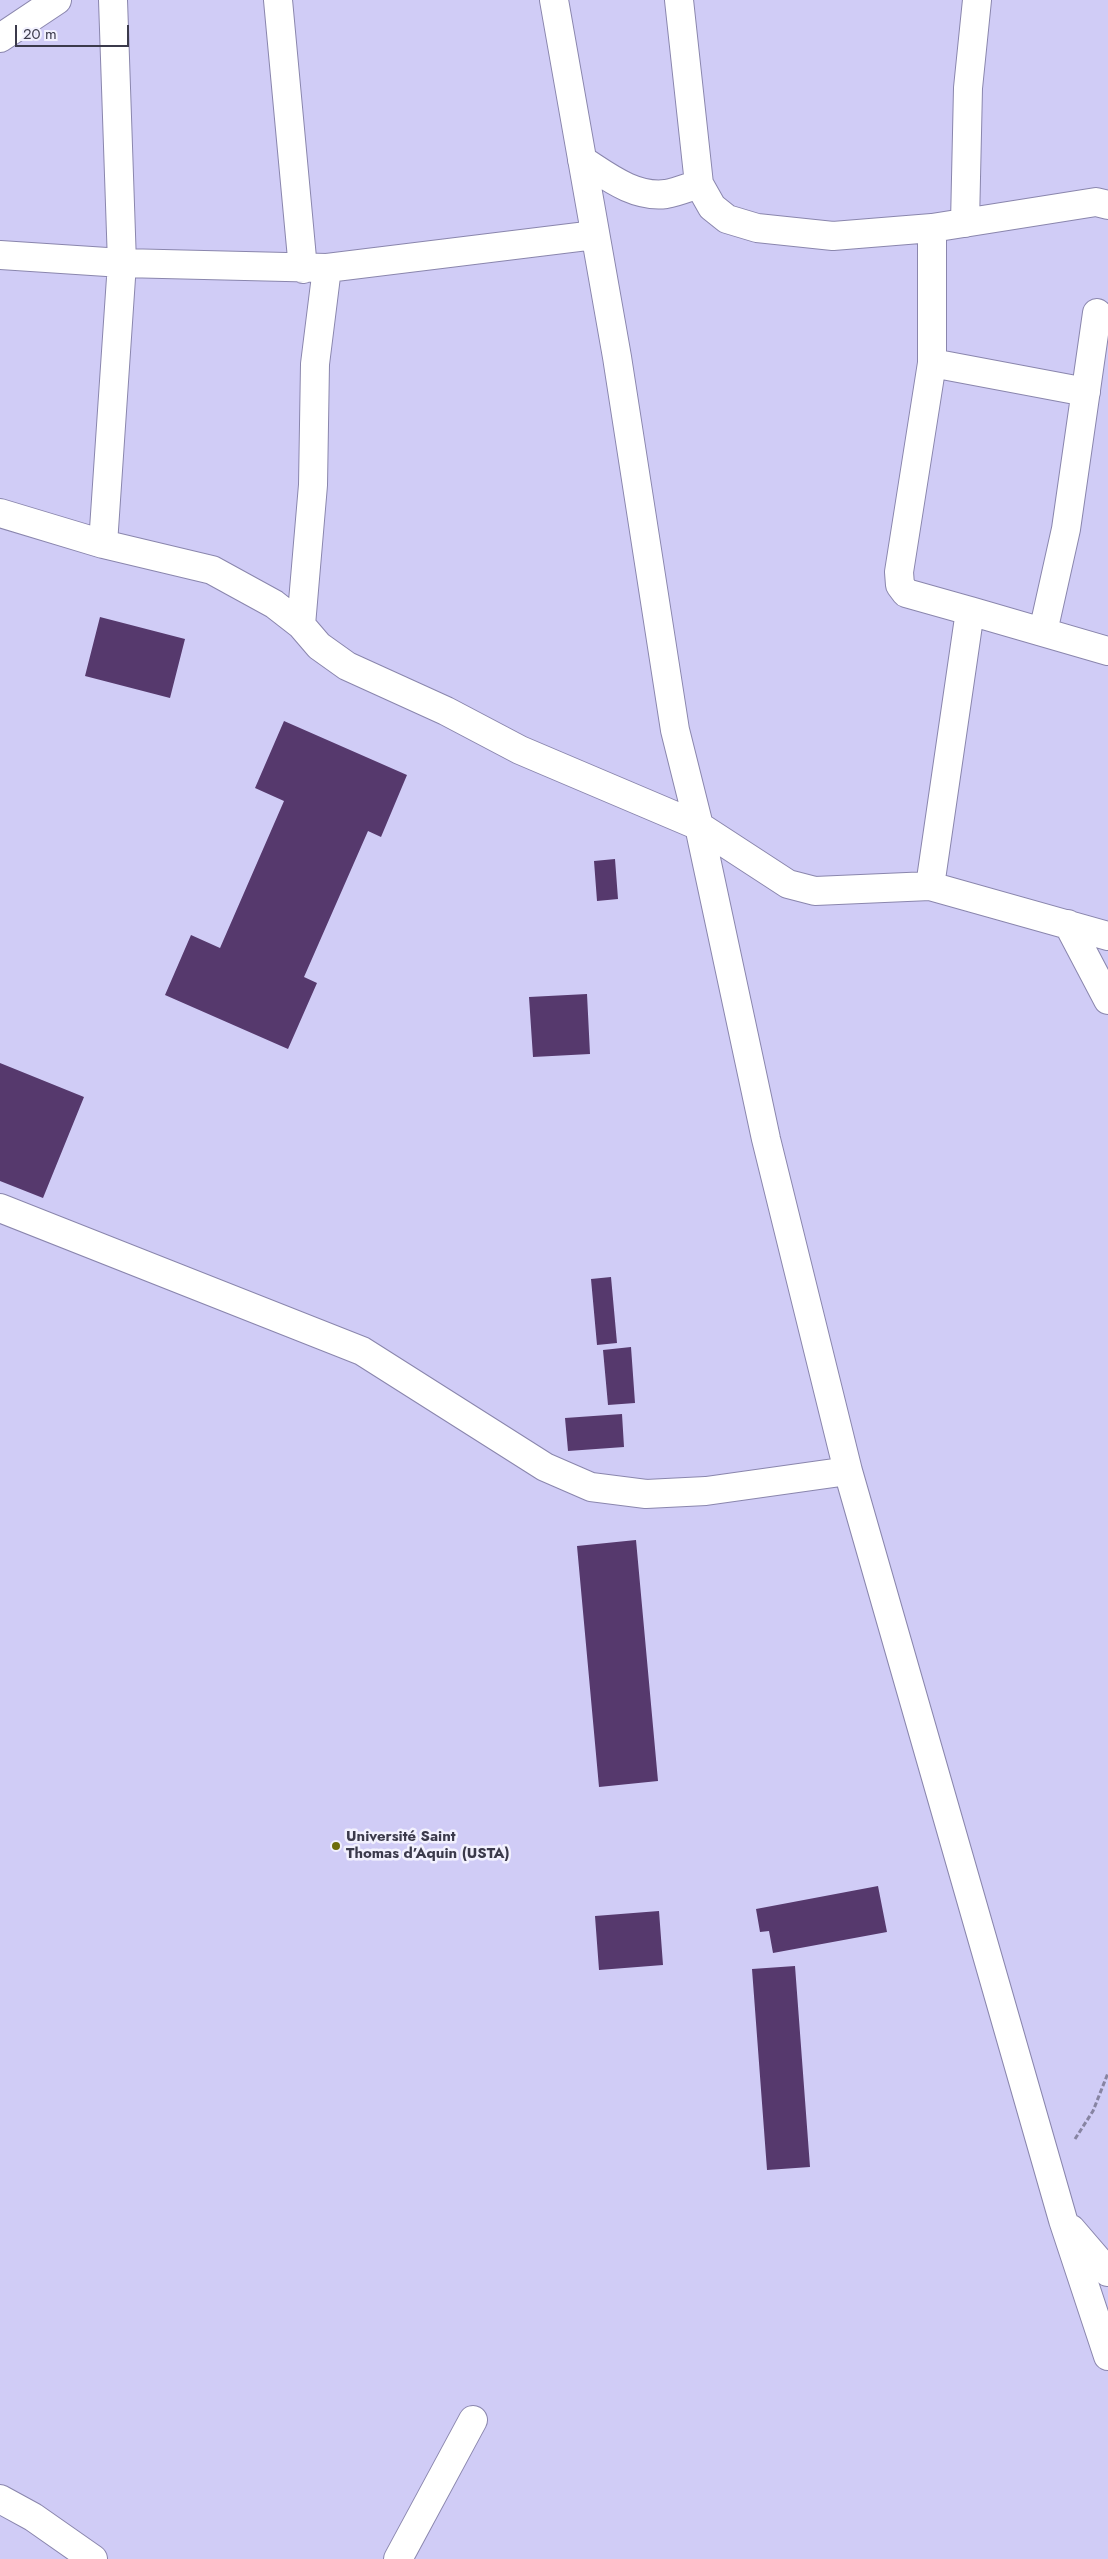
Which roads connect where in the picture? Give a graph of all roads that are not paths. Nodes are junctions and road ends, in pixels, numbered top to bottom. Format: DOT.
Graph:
graph roads {
  1 [pos="57,0"];
  2 [pos="113,0"];
  3 [pos="278,0"];
  4 [pos="554,0"];
  5 [pos="679,0"];
  6 [pos="977,0"];
  7 [pos="0,38"];
  8 [pos="582,160"];
  9 [pos="700,184"];
  10 [pos="1108,205"];
  11 [pos="965,223"];
  12 [pos="932,228"];
  13 [pos="595,235"];
  14 [pos="0,255"];
  15 [pos="122,262"];
  16 [pos="315,268"];
  17 [pos="1097,313"];
  18 [pos="932,363"];
  19 [pos="1086,392"];
  20 [pos="0,514"];
  21 [pos="103,544"];
  22 [pos="970,611"];
  23 [pos="301,625"];
  24 [pos="1043,632"];
  25 [pos="1108,651"];
  26 [pos="699,826"];
  27 [pos="930,886"];
  28 [pos="1068,924"];
  29 [pos="1108,936"];
  30 [pos="1108,1000"];
  31 [pos="0,1208"];
  32 [pos="848,1471"];
  33 [pos="1063,2220"];
  34 [pos="1108,2272"];
  35 [pos="1108,2356"];
  36 [pos="473,2420"];
  37 [pos="0,2499"];
  38 [pos="93,2559"];
  39 [pos="398,2559"];
  1 -- 7 [label="street"];
  2 -- 15 [label="street"];
  3 -- 16 [label="street"];
  4 -- 8 [label="street"];
  5 -- 9 [label="street"];
  6 -- 11 [label="street"];
  8 -- 9 [label="street"];
  8 -- 13 [label="street"];
  9 -- 12 [label="street"];
  10 -- 11 [label="street"];
  11 -- 12 [label="street"];
  12 -- 18 [label="street"];
  13 -- 16 [label="street"];
  13 -- 26 [label="street"];
  14 -- 15 [label="street"];
  15 -- 16 [label="street"];
  15 -- 21 [label="street"];
  16 -- 23 [label="street"];
  17 -- 19 [label="street"];
  18 -- 19 [label="street"];
  18 -- 22 [label="street"];
  19 -- 24 [label="street"];
  20 -- 21 [label="street"];
  21 -- 23 [label="street"];
  22 -- 24 [label="street"];
  22 -- 27 [label="street"];
  23 -- 26 [label="street"];
  24 -- 25 [label="street"];
  26 -- 27 [label="street"];
  26 -- 32 [label="street"];
  27 -- 28 [label="street"];
  28 -- 29 [label="street"];
  28 -- 30 [label="street"];
  31 -- 32 [label="street"];
  32 -- 33 [label="street"];
  33 -- 34 [label="street"];
  33 -- 35 [label="street"];
  36 -- 39 [label="street"];
  37 -- 38 [label="street"];
}
